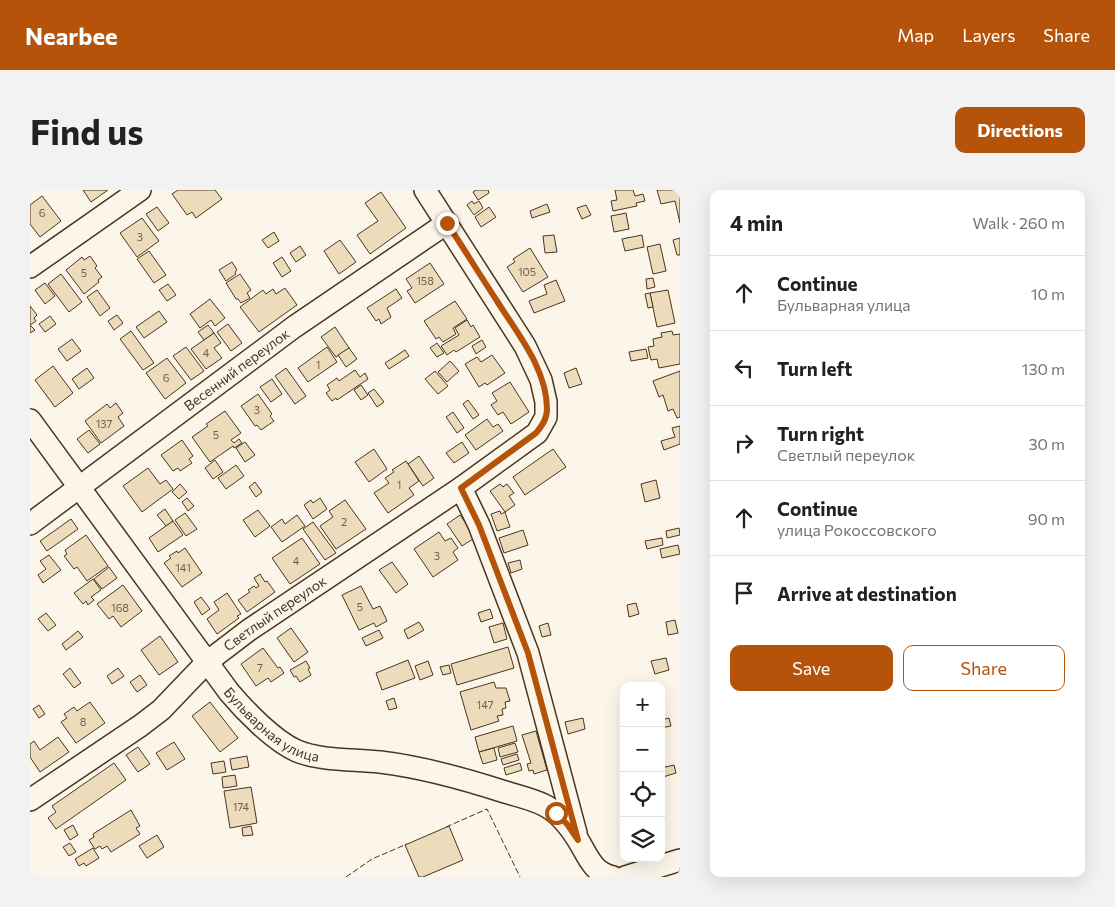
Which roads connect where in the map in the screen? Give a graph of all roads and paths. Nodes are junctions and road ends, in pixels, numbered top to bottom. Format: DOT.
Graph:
graph roads {
  1 [pos="140,190"];
  2 [pos="425,190"];
  3 [pos="447,223"];
  4 [pos="30,267"];
  5 [pos="30,420"];
  6 [pos="80,488"];
  7 [pos="461,488"];
  8 [pos="30,524"];
  9 [pos="207,662"];
  10 [pos="30,800"];
  11 [pos="578,840"];
  12 [pos="680,860"];
  13 [pos="613,877"];
  14 [pos="625,877"];
  1 -- 4 [label="street"];
  2 -- 3 [label="street, Светлый переулок"];
  3 -- 6 [label="street, Весенний переулок"];
  3 -- 7 [label="street, Светлый переулок"];
  5 -- 6 [label="street, Бульварная улица"];
  6 -- 8 [label="street, Весенний переулок"];
  6 -- 9 [label="street, Бульварная улица"];
  7 -- 9 [label="street, Светлый переулок"];
  7 -- 11 [label="street"];
  9 -- 10 [label="street, Светлый переулок"];
  9 -- 11 [label="street, Бульварная улица"];
  11 -- 13 [label="street, Бульварная улица"];
  12 -- 14 [label="street"];
}
